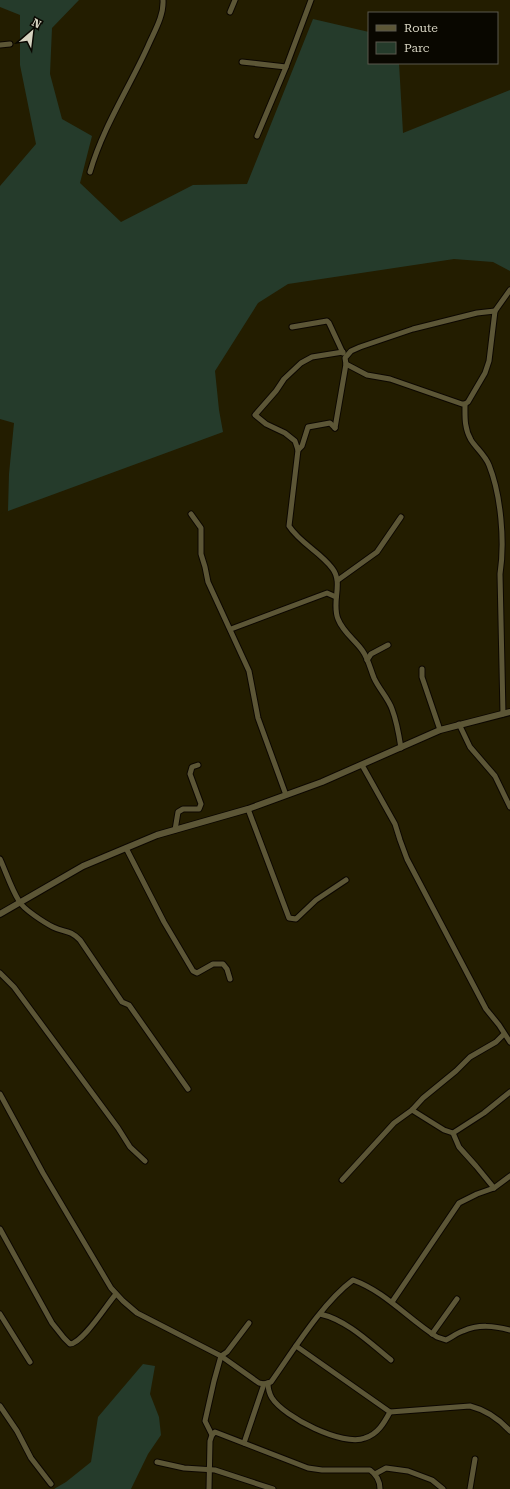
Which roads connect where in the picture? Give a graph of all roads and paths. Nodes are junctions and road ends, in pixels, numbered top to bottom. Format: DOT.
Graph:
graph roads {
  1 [pos="163,0"];
  2 [pos="235,0"];
  3 [pos="311,0"];
  4 [pos="230,12"];
  5 [pos="10,44"];
  6 [pos="0,45"];
  7 [pos="242,62"];
  8 [pos="286,67"];
  9 [pos="257,136"];
  10 [pos="90,172"];
  11 [pos="510,290"];
  12 [pos="507,298"];
  13 [pos="495,311"];
  14 [pos="292,327"];
  15 [pos="343,352"];
  16 [pos="345,361"];
  17 [pos="465,404"];
  18 [pos="298,450"];
  19 [pos="191,514"];
  20 [pos="401,517"];
  21 [pos="338,580"];
  22 [pos="336,597"];
  23 [pos="231,629"];
  24 [pos="388,645"];
  25 [pos="367,660"];
  26 [pos="422,669"];
  27 [pos="510,712"];
  28 [pos="503,714"];
  29 [pos="459,724"];
  30 [pos="440,730"];
  31 [pos="401,748"];
  32 [pos="198,764"];
  33 [pos="362,764"];
  34 [pos="286,795"];
  35 [pos="510,807"];
  36 [pos="248,809"];
  37 [pos="175,830"];
  38 [pos="126,848"];
  39 [pos="0,858"];
  40 [pos="346,880"];
  41 [pos="19,902"];
  42 [pos="0,914"];
  43 [pos="0,973"];
  44 [pos="230,979"];
  45 [pos="504,1034"];
  46 [pos="510,1042"];
  47 [pos="188,1089"];
  48 [pos="510,1092"];
  49 [pos="0,1094"];
  50 [pos="412,1110"];
  51 [pos="453,1133"];
  52 [pos="145,1161"];
  53 [pos="510,1176"];
  54 [pos="342,1180"];
  55 [pos="494,1188"];
  56 [pos="0,1229"];
  57 [pos="116,1294"];
  58 [pos="457,1299"];
  59 [pos="392,1302"];
  60 [pos="0,1314"];
  61 [pos="320,1314"];
  62 [pos="249,1323"];
  63 [pos="510,1330"];
  64 [pos="432,1334"];
  65 [pos="296,1346"];
  66 [pos="221,1356"];
  67 [pos="391,1360"];
  68 [pos="30,1362"];
  69 [pos="266,1383"];
  70 [pos="0,1406"];
  71 [pos="390,1412"];
  72 [pos="510,1430"];
  73 [pos="212,1435"];
  74 [pos="244,1443"];
  75 [pos="475,1459"];
  76 [pos="157,1462"];
  77 [pos="208,1470"];
  78 [pos="375,1474"];
  79 [pos="52,1484"];
  80 [pos="209,1489"];
  81 [pos="273,1489"];
  82 [pos="380,1489"];
  83 [pos="443,1489"];
  84 [pos="470,1489"];
  1 -- 10 [label="street"];
  2 -- 4 [label="street"];
  3 -- 8 [label="street"];
  5 -- 6 [label="street"];
  7 -- 8 [label="street"];
  8 -- 9 [label="street"];
  11 -- 12 [label="street"];
  12 -- 13 [label="street"];
  13 -- 16 [label="street"];
  13 -- 17 [label="street"];
  14 -- 15 [label="street"];
  15 -- 16 [label="street"];
  15 -- 18 [label="street"];
  16 -- 17 [label="street"];
  16 -- 18 [label="street"];
  17 -- 28 [label="street"];
  18 -- 21 [label="street"];
  19 -- 23 [label="street"];
  20 -- 21 [label="street"];
  21 -- 22 [label="street"];
  22 -- 23 [label="street"];
  22 -- 25 [label="street"];
  23 -- 34 [label="street"];
  24 -- 25 [label="street"];
  25 -- 31 [label="street"];
  26 -- 30 [label="street"];
  27 -- 28 [label="street"];
  28 -- 29 [label="street"];
  29 -- 30 [label="street"];
  29 -- 35 [label="street"];
  30 -- 31 [label="street"];
  31 -- 33 [label="street"];
  32 -- 37 [label="street"];
  33 -- 34 [label="street"];
  33 -- 45 [label="street"];
  34 -- 36 [label="street"];
  36 -- 37 [label="street"];
  36 -- 40 [label="street"];
  37 -- 38 [label="street"];
  38 -- 41 [label="street"];
  38 -- 44 [label="street"];
  39 -- 41 [label="street"];
  41 -- 42 [label="street"];
  41 -- 47 [label="street"];
  43 -- 52 [label="street"];
  45 -- 46 [label="street"];
  45 -- 50 [label="street"];
  48 -- 51 [label="street"];
  49 -- 57 [label="street"];
  50 -- 51 [label="street"];
  50 -- 54 [label="street"];
  51 -- 55 [label="street"];
  53 -- 55 [label="street"];
  55 -- 59 [label="street"];
  56 -- 57 [label="street"];
  57 -- 66 [label="street"];
  58 -- 64 [label="street"];
  59 -- 61 [label="street"];
  59 -- 64 [label="street"];
  60 -- 68 [label="street"];
  61 -- 65 [label="street"];
  61 -- 67 [label="street"];
  62 -- 66 [label="street"];
  63 -- 64 [label="street"];
  65 -- 69 [label="street"];
  65 -- 71 [label="street"];
  66 -- 69 [label="street"];
  66 -- 73 [label="street"];
  69 -- 71 [label="street"];
  69 -- 74 [label="street"];
  70 -- 79 [label="street"];
  71 -- 72 [label="street"];
  73 -- 74 [label="street"];
  73 -- 77 [label="street"];
  74 -- 78 [label="street"];
  75 -- 84 [label="street"];
  76 -- 77 [label="street"];
  77 -- 80 [label="street"];
  77 -- 81 [label="street"];
  78 -- 82 [label="street"];
  78 -- 83 [label="street"];
}
